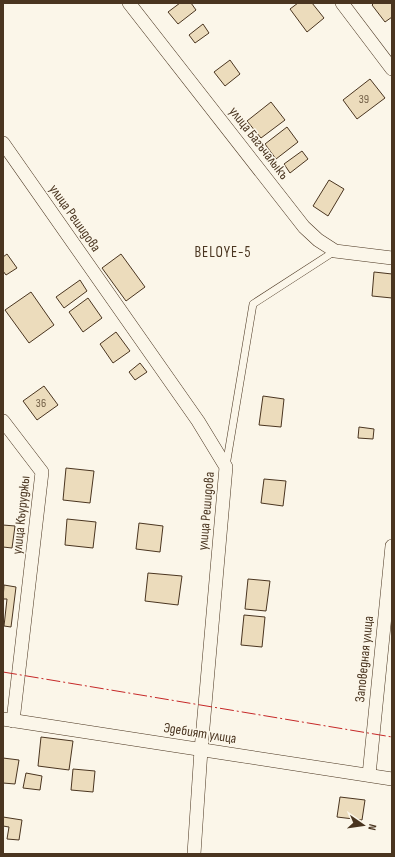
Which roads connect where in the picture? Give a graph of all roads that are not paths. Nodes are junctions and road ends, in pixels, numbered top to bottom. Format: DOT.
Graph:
graph roads {
  1 [pos="129,3"];
  2 [pos="342,3"];
  3 [pos="392,69"];
  4 [pos="3,144"];
  5 [pos="335,251"];
  6 [pos="392,258"];
  7 [pos="3,421"];
  8 [pos="226,466"];
  9 [pos="392,546"];
  10 [pos="8,720"];
  11 [pos="201,750"];
  12 [pos="369,775"];
  13 [pos="392,778"];
  14 [pos="194,854"];
  1 -- 5 [label="street, улица Багъчалыкъ"];
  2 -- 3 [label="street"];
  4 -- 8 [label="street, улица Решидова"];
  5 -- 6 [label="street, улица Багъчалыкъ"];
  5 -- 8 [label="lane"];
  7 -- 10 [label="street, улица Къуруджы"];
  8 -- 11 [label="street, улица Решидова"];
  9 -- 12 [label="street, Заповедная улица"];
  10 -- 11 [label="street, Эдебият улица"];
  11 -- 12 [label="street, Эдебият улица"];
  11 -- 14 [label="street, улица Решидова"];
  12 -- 13 [label="street, Эдебият улица"];
}
